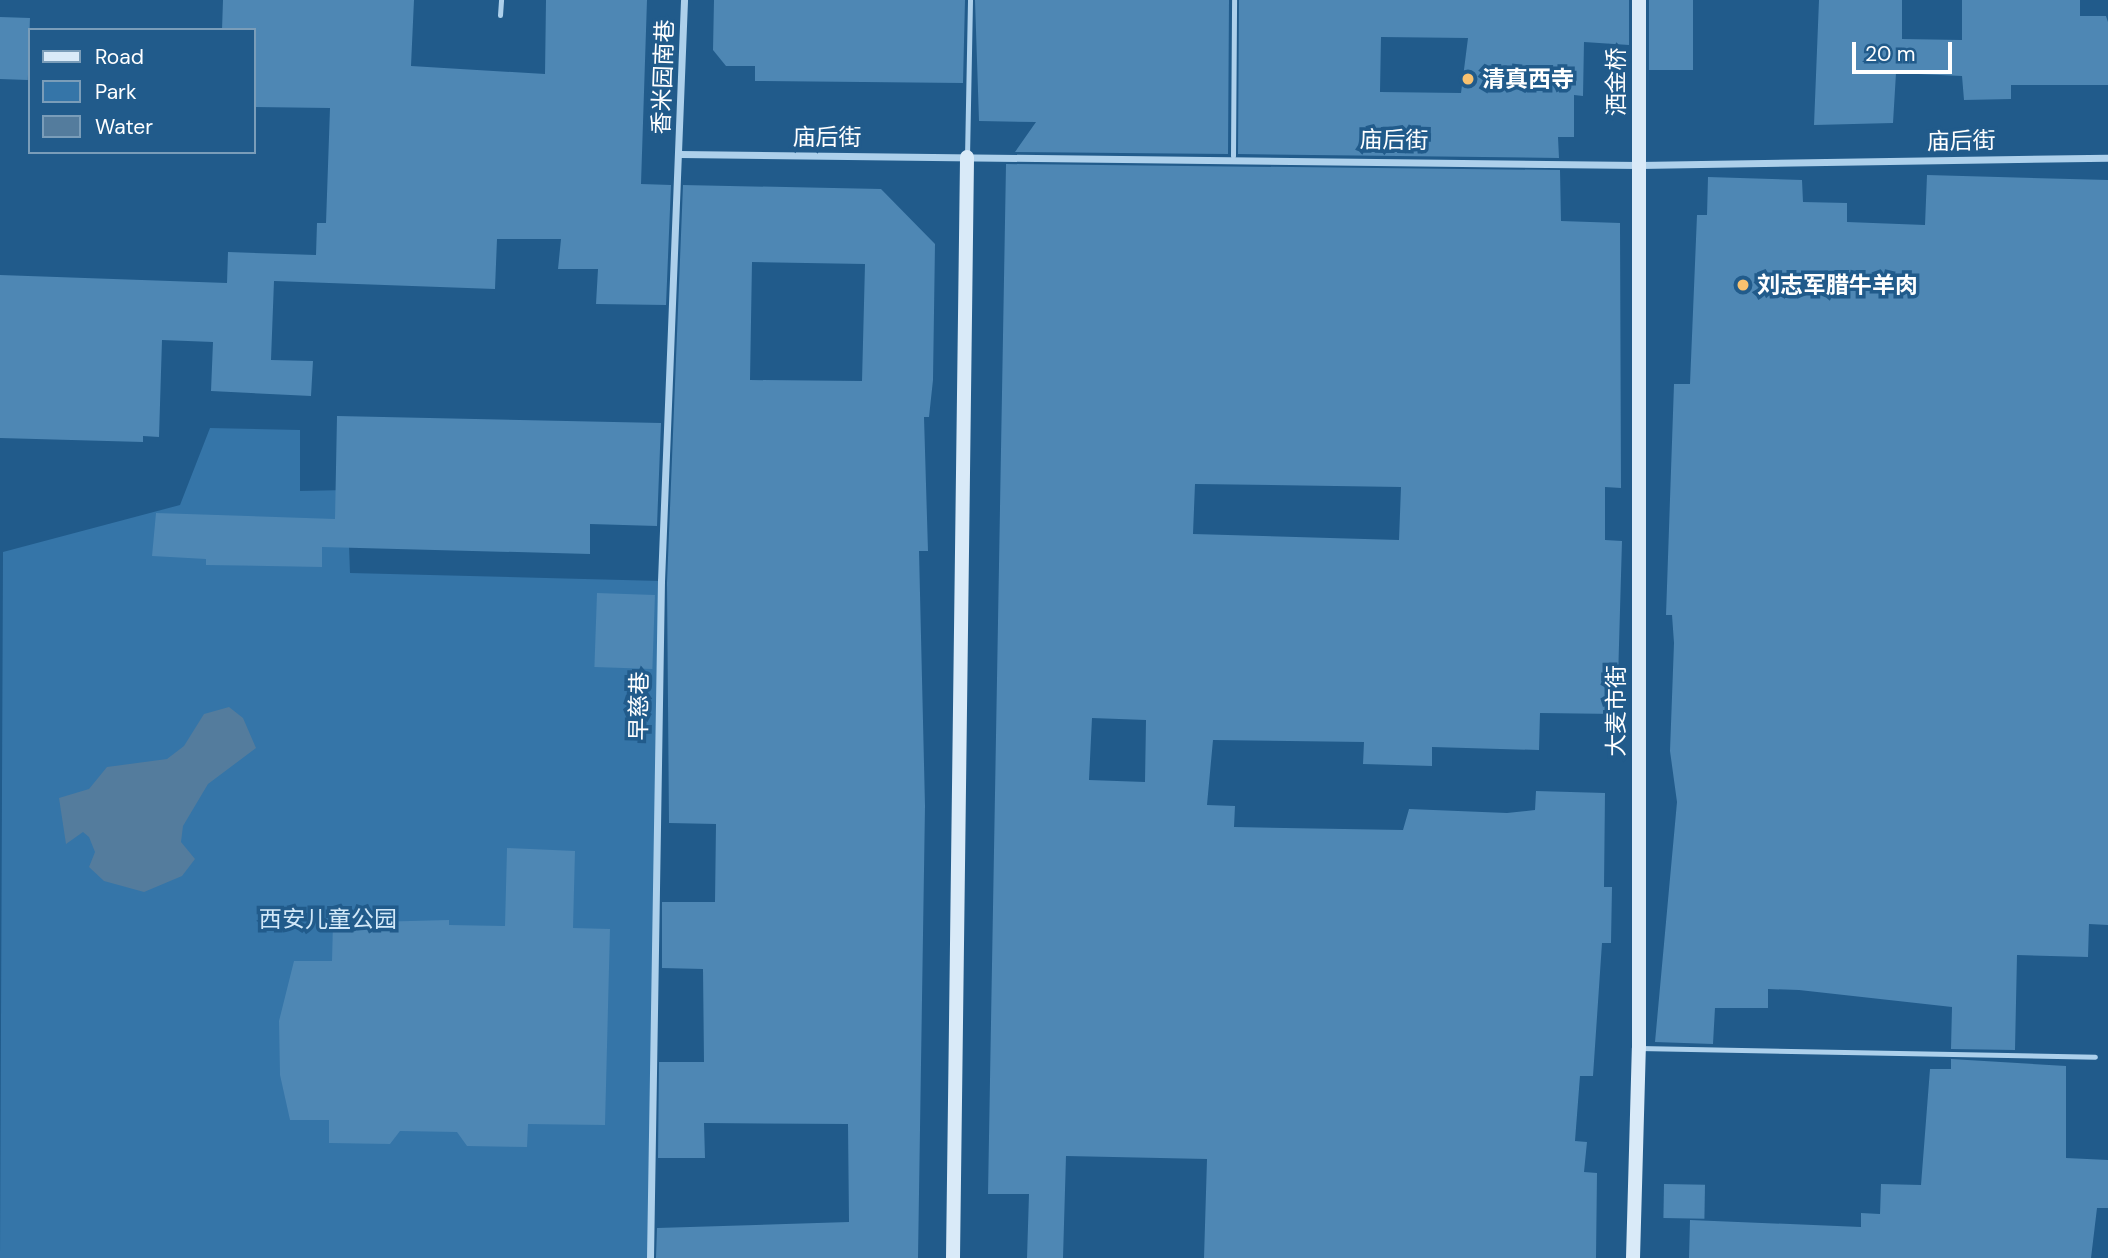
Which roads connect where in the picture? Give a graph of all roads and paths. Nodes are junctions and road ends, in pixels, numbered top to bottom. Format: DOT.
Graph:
graph roads {
  1 [pos="500,0"];
  2 [pos="684,0"];
  3 [pos="970,0"];
  4 [pos="1234,0"];
  5 [pos="1639,0"];
  6 [pos="500,15"];
  7 [pos="680,155"];
  8 [pos="1233,156"];
  9 [pos="967,157"];
  10 [pos="2108,158"];
  11 [pos="1639,164"];
  12 [pos="1639,1048"];
  13 [pos="2095,1057"];
  14 [pos="650,1258"];
  15 [pos="953,1258"];
  16 [pos="1633,1258"];
  1 -- 6 [label="lane"];
  2 -- 7 [label="street, 香米园南巷"];
  3 -- 9 [label="lane"];
  4 -- 8 [label="lane"];
  5 -- 11 [label="street, 洒金桥"];
  7 -- 9 [label="street, 庙后街"];
  7 -- 14 [label="street, 早慈巷"];
  8 -- 9 [label="street, 庙后街"];
  8 -- 11 [label="street, 庙后街"];
  9 -- 15 [label="street"];
  10 -- 11 [label="street, 庙后街"];
  11 -- 12 [label="street, 大麦市街"];
  12 -- 13 [label="lane"];
  12 -- 16 [label="street, 大麦市街"];
}
